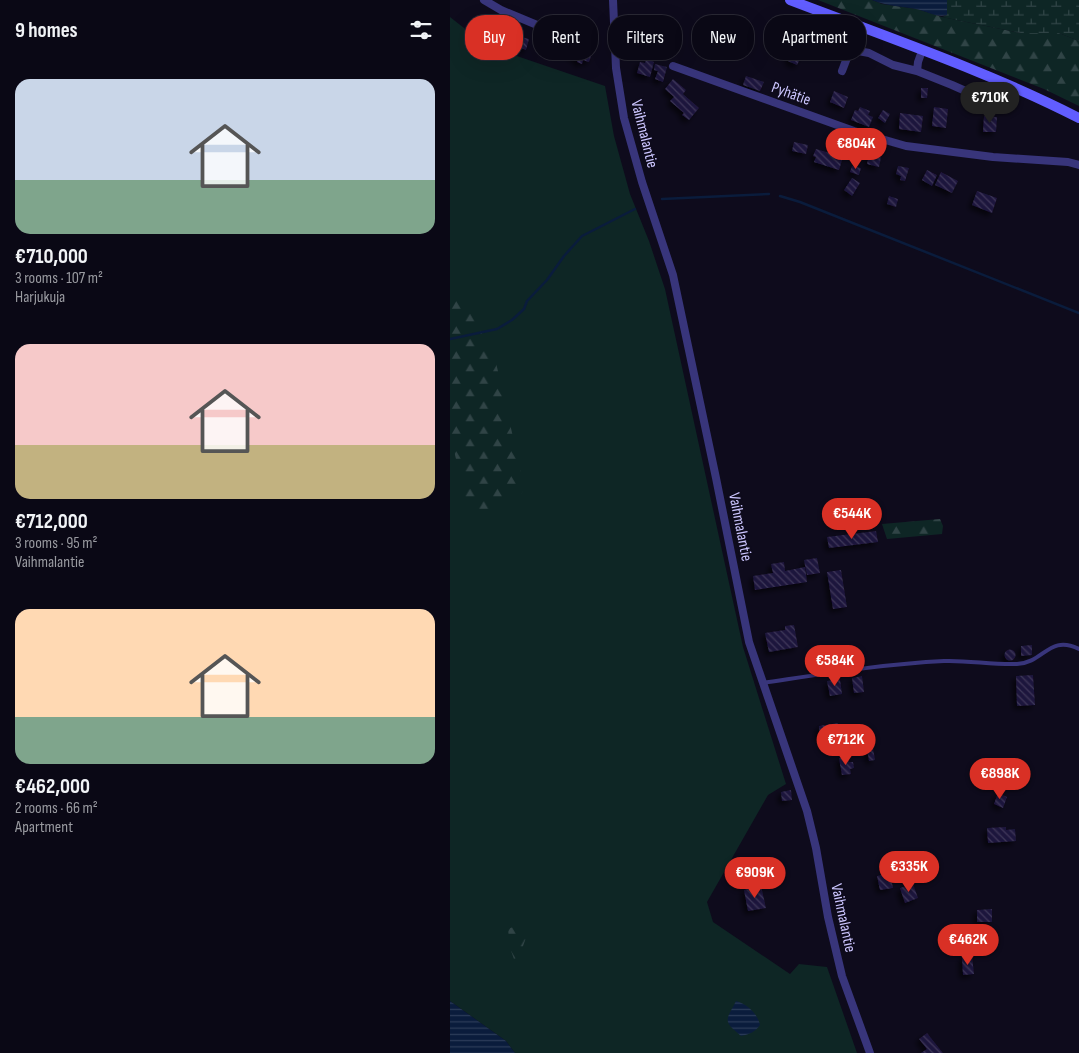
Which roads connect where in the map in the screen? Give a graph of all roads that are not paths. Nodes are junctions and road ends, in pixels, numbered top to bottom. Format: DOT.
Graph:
graph roads {
  1 [pos="484,0"];
  2 [pos="613,0"];
  3 [pos="790,0"];
  4 [pos="533,23"];
  5 [pos="922,51"];
  6 [pos="673,66"];
  7 [pos="842,71"];
  8 [pos="917,71"];
  9 [pos="987,106"];
  10 [pos="1079,118"];
  11 [pos="1079,165"];
  12 [pos="1079,649"];
  13 [pos="762,683"];
  14 [pos="870,1053"];
  1 -- 4 [label="street"];
  2 -- 13 [label="street, Vaihmalantie"];
  3 -- 5 [label="street"];
  5 -- 8 [label="street"];
  5 -- 10 [label="street"];
  6 -- 11 [label="street, Pyhätie"];
  7 -- 8 [label="street"];
  8 -- 9 [label="street"];
  12 -- 13 [label="lane"];
  13 -- 14 [label="street, Vaihmalantie"];
}
